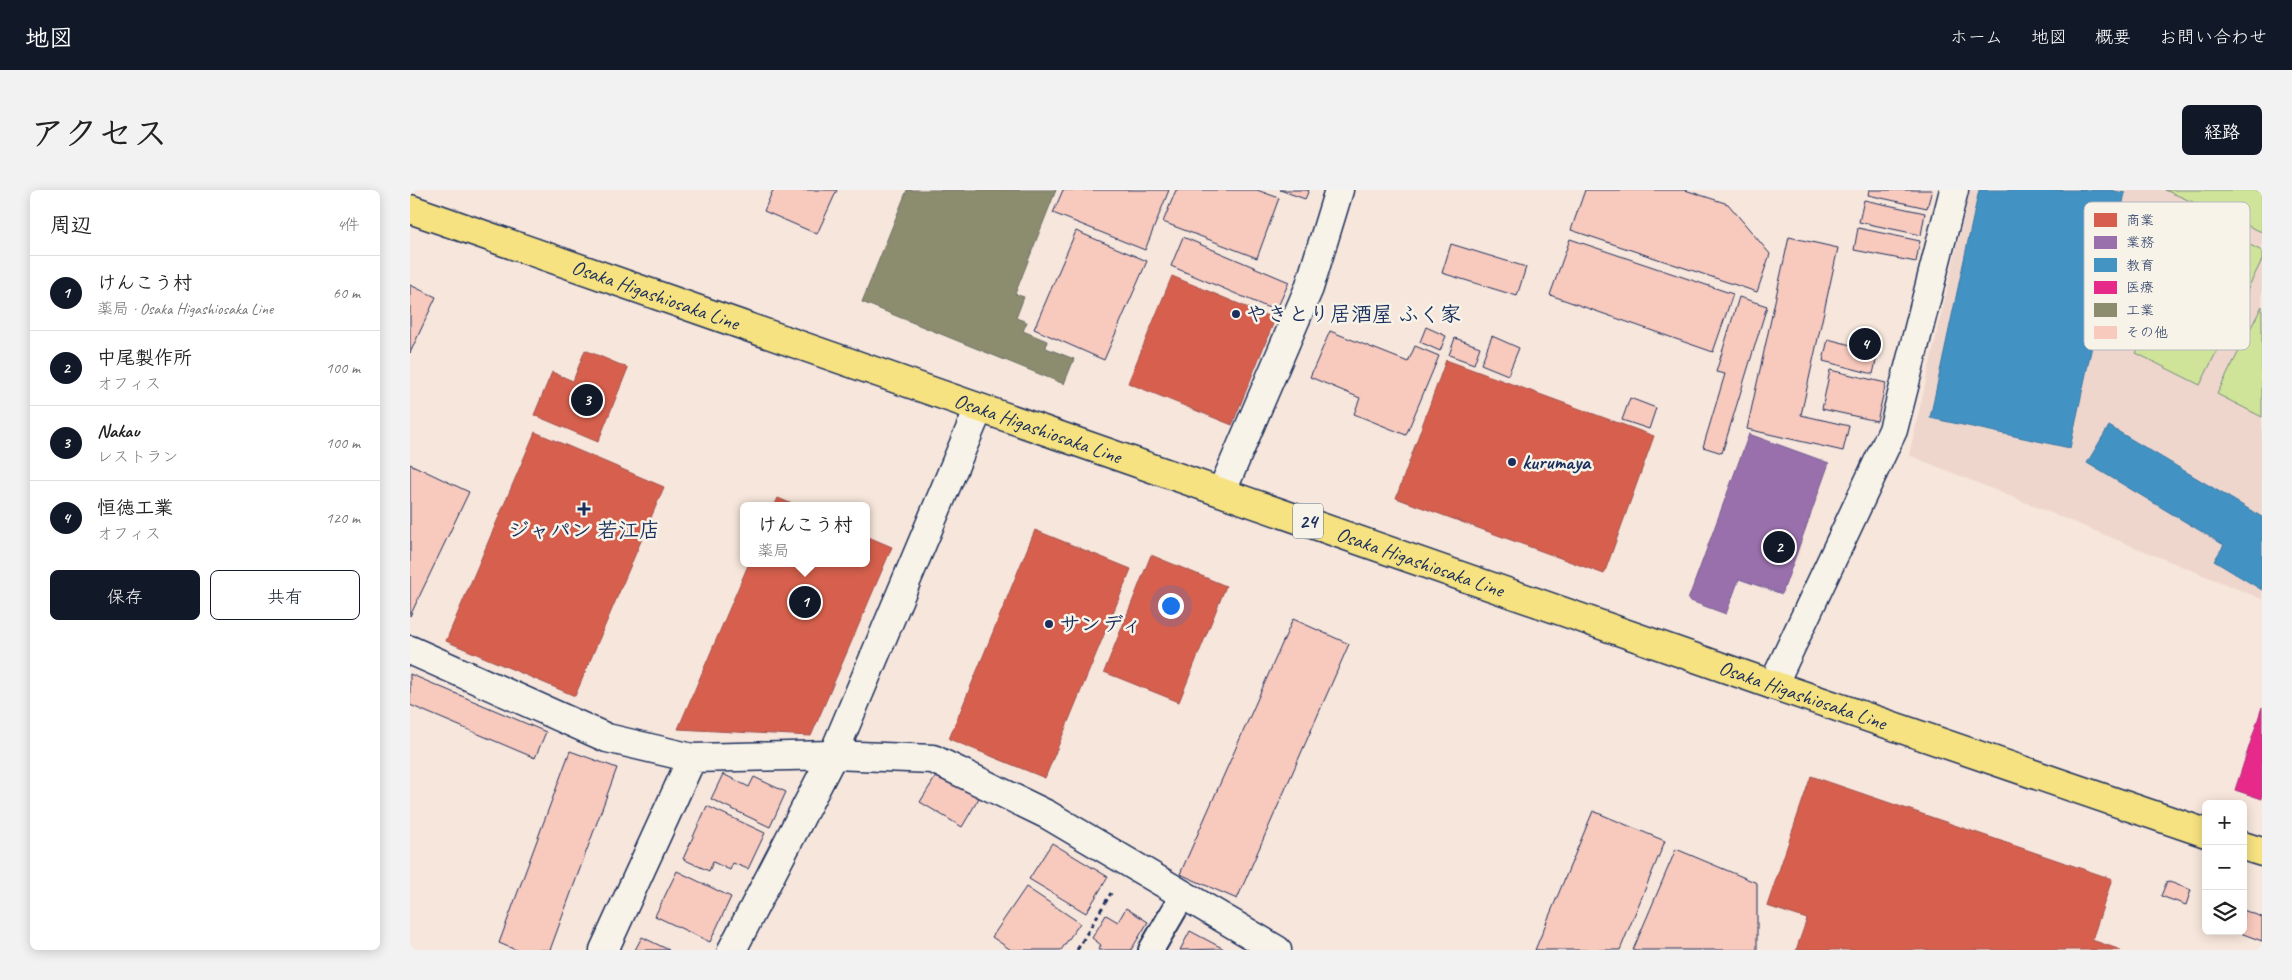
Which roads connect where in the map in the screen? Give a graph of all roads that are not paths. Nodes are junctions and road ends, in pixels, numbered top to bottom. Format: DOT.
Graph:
graph roads {
  1 [pos="1339,190"];
  2 [pos="1954,190"];
  3 [pos="410,209"];
  4 [pos="979,408"];
  5 [pos="1222,491"];
  6 [pos="410,650"];
  7 [pos="1773,685"];
  8 [pos="833,755"];
  9 [pos="692,758"];
  10 [pos="2202,832"];
  11 [pos="2247,847"];
  12 [pos="2262,852"];
  13 [pos="1183,895"];
  14 [pos="604,950"];
  15 [pos="732,950"];
  16 [pos="1151,950"];
  17 [pos="1277,950"];
  1 -- 5 [label="street"];
  2 -- 7 [label="street"];
  3 -- 4 [label="main road, Osaka Higashiosaka Line / 24"];
  4 -- 5 [label="main road, Osaka Higashiosaka Line / 24"];
  4 -- 8 [label="street"];
  5 -- 7 [label="main road, Osaka Higashiosaka Line / 24"];
  6 -- 9 [label="street"];
  7 -- 10 [label="main road, Osaka Higashiosaka Line / 24"];
  8 -- 9 [label="street"];
  8 -- 13 [label="street"];
  8 -- 15 [label="street"];
  9 -- 14 [label="street"];
  11 -- 12 [label="main road"];
  13 -- 16 [label="lane"];
  13 -- 17 [label="street"];
}
